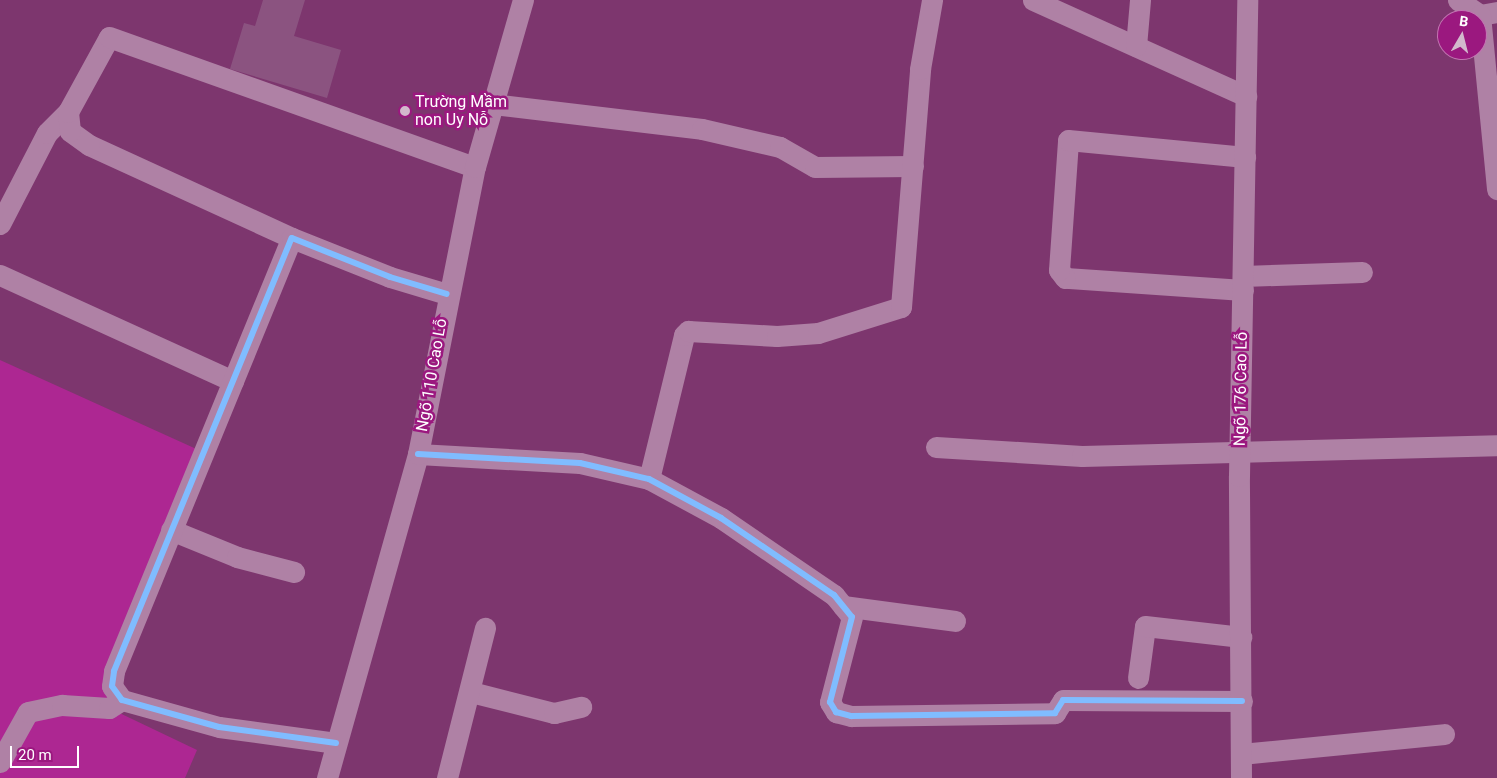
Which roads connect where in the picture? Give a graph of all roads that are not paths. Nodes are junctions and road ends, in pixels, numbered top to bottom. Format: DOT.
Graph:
graph roads {
  1 [pos="524,0"];
  2 [pos="932,0"];
  3 [pos="1033,0"];
  4 [pos="1140,0"];
  5 [pos="1247,0"];
  6 [pos="1458,0"];
  7 [pos="1488,13"];
  8 [pos="1136,46"];
  9 [pos="1246,96"];
  10 [pos="493,104"];
  11 [pos="68,112"];
  12 [pos="1245,157"];
  13 [pos="913,166"];
  14 [pos="475,167"];
  15 [pos="1497,189"];
  16 [pos="0,224"];
  17 [pos="292,238"];
  18 [pos="1362,272"];
  19 [pos="0,275"];
  20 [pos="1243,283"];
  21 [pos="447,294"];
  22 [pos="233,380"];
  23 [pos="1497,445"];
  24 [pos="936,447"];
  25 [pos="1240,450"];
  26 [pos="418,454"];
  27 [pos="648,479"];
  28 [pos="172,530"];
  29 [pos="294,572"];
  30 [pos="843,606"];
  31 [pos="955,621"];
  32 [pos="485,628"];
  33 [pos="1241,636"];
  34 [pos="1138,678"];
  35 [pos="470,692"];
  36 [pos="122,700"];
  37 [pos="1242,701"];
  38 [pos="582,707"];
  39 [pos="1444,734"];
  40 [pos="336,743"];
  41 [pos="1241,754"];
  42 [pos="0,762"];
  43 [pos="327,778"];
  44 [pos="447,778"];
  45 [pos="1241,778"];
  1 -- 10 [label="street, Ngõ 110 Cao Lỗ"];
  2 -- 13 [label="street"];
  3 -- 8 [label="street"];
  4 -- 8 [label="street"];
  5 -- 9 [label="street, Ngõ 176 Cao Lỗ"];
  6 -- 7 [label="street"];
  7 -- 15 [label="street"];
  8 -- 9 [label="street"];
  9 -- 12 [label="street, Ngõ 176 Cao Lỗ"];
  10 -- 13 [label="street"];
  10 -- 14 [label="street, Ngõ 110 Cao Lỗ"];
  11 -- 14 [label="street"];
  11 -- 16 [label="street"];
  11 -- 17 [label="street"];
  12 -- 20 [label="street, Ngõ 176 Cao Lỗ"];
  12 -- 20 [label="street"];
  13 -- 27 [label="street"];
  14 -- 21 [label="street, Ngõ 110 Cao Lỗ"];
  17 -- 21 [label="street"];
  17 -- 22 [label="street"];
  18 -- 20 [label="street"];
  19 -- 22 [label="street"];
  20 -- 25 [label="street, Ngõ 176 Cao Lỗ"];
  21 -- 26 [label="street, Ngõ 110 Cao Lỗ"];
  22 -- 28 [label="street"];
  23 -- 25 [label="street"];
  24 -- 25 [label="street"];
  25 -- 33 [label="street, Ngõ 176 Cao Lỗ"];
  26 -- 27 [label="street"];
  26 -- 40 [label="street, Ngõ 110 Cao Lỗ"];
  27 -- 30 [label="street"];
  28 -- 29 [label="street"];
  28 -- 36 [label="street"];
  30 -- 31 [label="street"];
  30 -- 37 [label="street"];
  32 -- 35 [label="street"];
  33 -- 34 [label="street"];
  33 -- 37 [label="street, Ngõ 176 Cao Lỗ"];
  35 -- 38 [label="street"];
  35 -- 44 [label="street"];
  36 -- 40 [label="street"];
  36 -- 42 [label="street"];
  37 -- 41 [label="street, Ngõ 176 Cao Lỗ"];
  39 -- 41 [label="street"];
  40 -- 43 [label="street, Ngõ 110 Cao Lỗ"];
  41 -- 45 [label="street, Ngõ 176 Cao Lỗ"];
}
